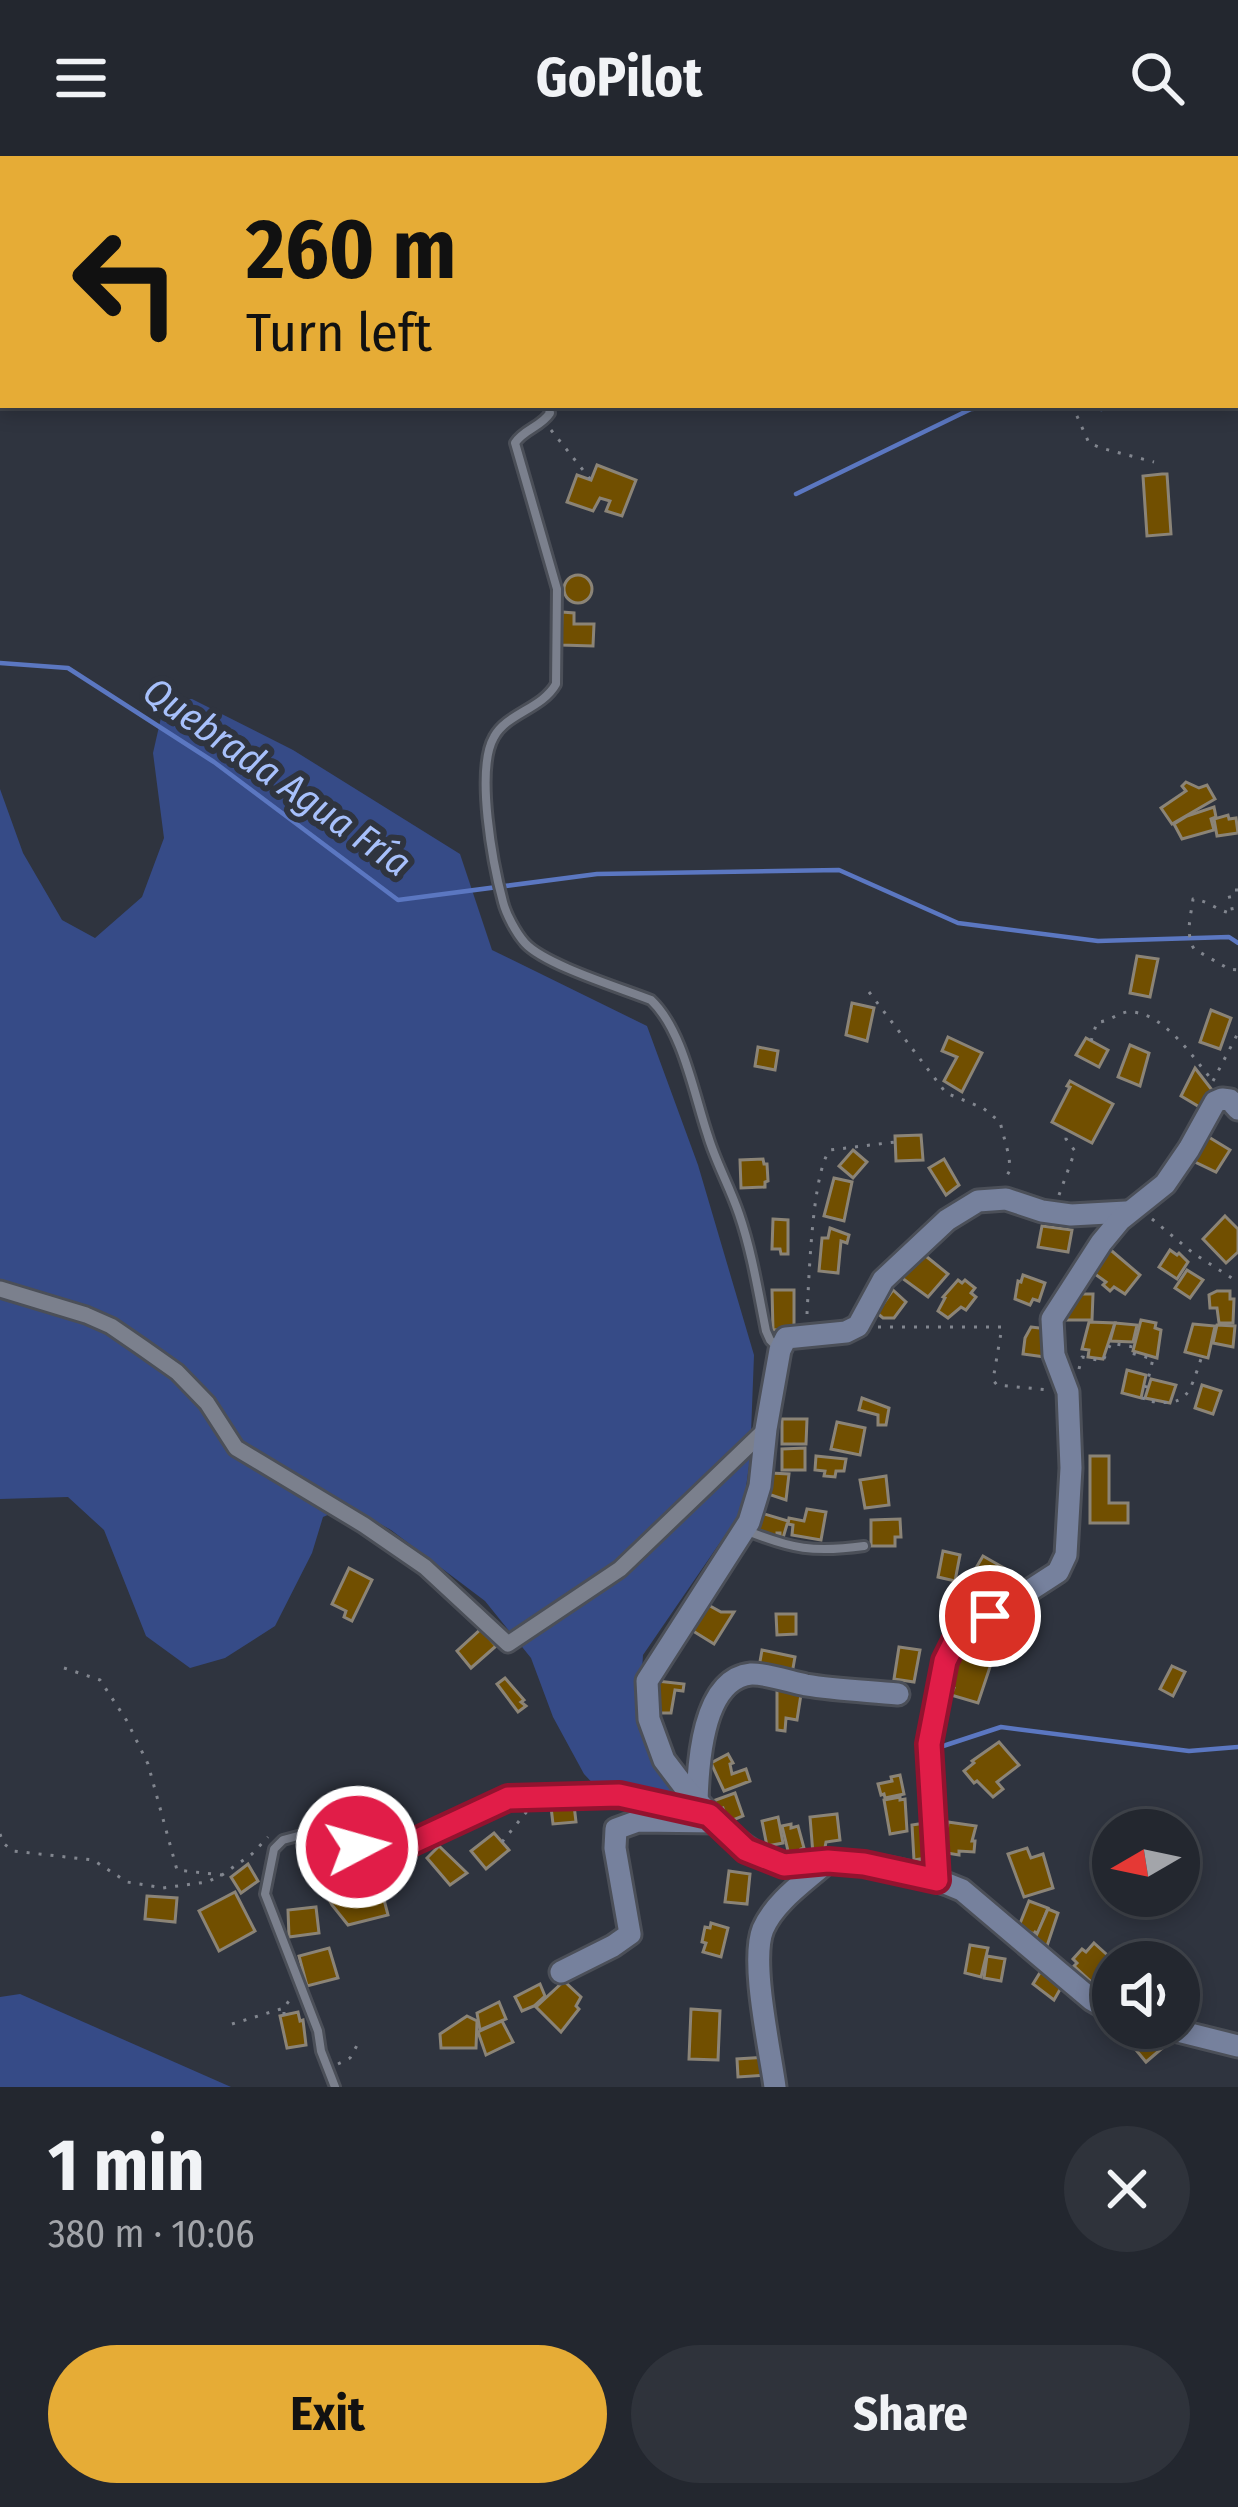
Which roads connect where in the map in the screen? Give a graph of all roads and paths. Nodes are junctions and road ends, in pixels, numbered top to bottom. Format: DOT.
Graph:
graph roads {
  1 [pos="549,408"];
  2 [pos="1073,408"];
  3 [pos="544,422"];
  4 [pos="1154,462"];
  5 [pos="591,480"];
  6 [pos="1238,890"];
  7 [pos="1238,970"];
  8 [pos="868,992"];
  9 [pos="1238,1033"];
  10 [pos="1091,1041"];
  11 [pos="1238,1109"];
  12 [pos="1066,1130"];
  13 [pos="895,1142"];
  14 [pos="995,1199"];
  15 [pos="1132,1209"];
  16 [pos="1049,1213"];
  17 [pos="1238,1282"];
  18 [pos="0,1289"];
  19 [pos="858,1326"];
  20 [pos="809,1334"];
  21 [pos="780,1350"];
  22 [pos="1202,1356"];
  23 [pos="1069,1392"];
  24 [pos="766,1429"];
  25 [pos="744,1529"];
  26 [pos="864,1546"];
  27 [pos="64,1669"];
  28 [pos="898,1694"];
  29 [pos="537,1799"];
  30 [pos="707,1813"];
  31 [pos="0,1834"];
  32 [pos="298,1836"];
  33 [pos="502,1841"];
  34 [pos="828,1861"];
  35 [pos="222,1875"];
  36 [pos="937,1880"];
  37 [pos="561,1972"];
  38 [pos="299,1986"];
  39 [pos="1092,2000"];
  40 [pos="232,2024"];
  41 [pos="1200,2036"];
  42 [pos="360,2040"];
  43 [pos="1238,2046"];
  44 [pos="325,2060"];
  45 [pos="335,2087"];
  46 [pos="776,2087"];
  1 -- 3 [label="lane"];
  2 -- 4 [label="path"];
  3 -- 5 [label="path"];
  3 -- 21 [label="lane"];
  6 -- 7 [label="path"];
  8 -- 14 [label="path"];
  9 -- 10 [label="path"];
  11 -- 15 [label="street"];
  12 -- 16 [label="path"];
  13 -- 20 [label="path"];
  14 -- 16 [label="street"];
  14 -- 19 [label="street"];
  15 -- 16 [label="street"];
  15 -- 17 [label="path"];
  15 -- 23 [label="street"];
  18 -- 24 [label="street"];
  19 -- 20 [label="street"];
  19 -- 23 [label="path"];
  20 -- 21 [label="street"];
  21 -- 24 [label="street"];
  22 -- 23 [label="path"];
  23 -- 36 [label="street"];
  24 -- 25 [label="street"];
  25 -- 26 [label="lane"];
  25 -- 30 [label="street"];
  27 -- 35 [label="path"];
  28 -- 30 [label="street"];
  29 -- 30 [label="lane"];
  29 -- 32 [label="lane"];
  29 -- 33 [label="path"];
  30 -- 34 [label="street"];
  30 -- 37 [label="street"];
  31 -- 35 [label="path"];
  32 -- 35 [label="path"];
  32 -- 38 [label="lane"];
  34 -- 36 [label="street"];
  34 -- 46 [label="street"];
  36 -- 39 [label="street"];
  38 -- 40 [label="path"];
  38 -- 44 [label="lane"];
  41 -- 43 [label="street"];
  42 -- 44 [label="path"];
  44 -- 45 [label="lane"];
}
